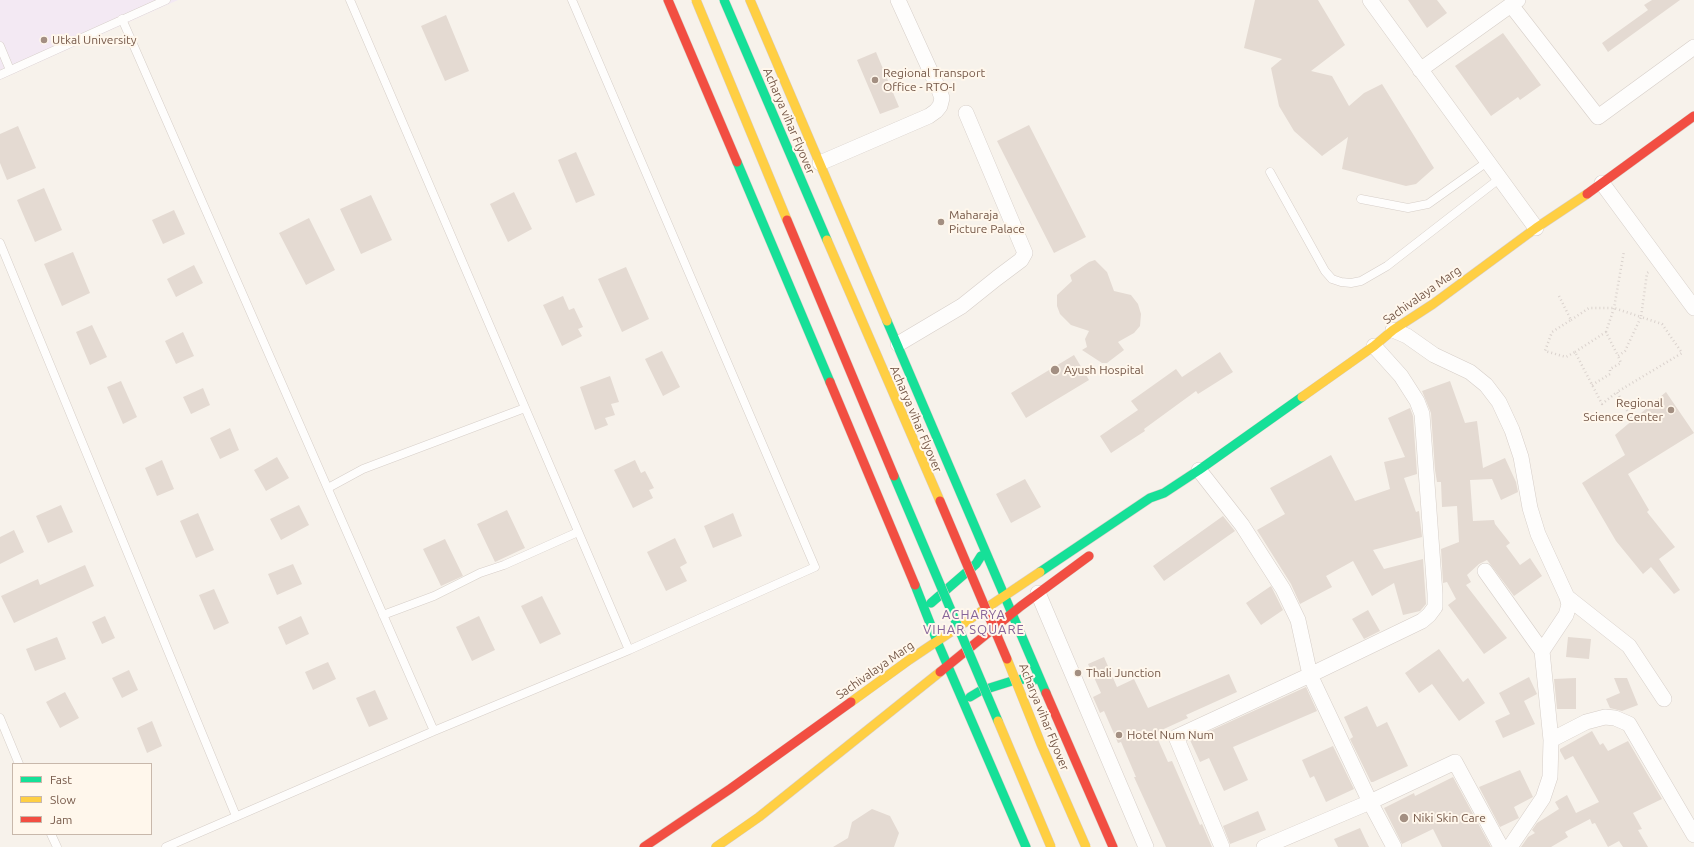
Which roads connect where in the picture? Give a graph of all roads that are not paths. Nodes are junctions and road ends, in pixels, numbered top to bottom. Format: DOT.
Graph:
graph roads {
  1 [pos="166,0"];
  2 [pos="350,0"];
  3 [pos="572,0"];
  4 [pos="668,0"];
  5 [pos="696,0"];
  6 [pos="724,0"];
  7 [pos="750,0"];
  8 [pos="898,0"];
  9 [pos="1370,0"];
  10 [pos="1514,2"];
  11 [pos="122,19"];
  12 [pos="0,46"];
  13 [pos="1694,47"];
  14 [pos="10,70"];
  15 [pos="1420,70"];
  16 [pos="0,75"];
  17 [pos="966,113"];
  18 [pos="1694,116"];
  19 [pos="1486,162"];
  20 [pos="820,163"];
  21 [pos="1270,172"];
  22 [pos="1499,179"];
  23 [pos="1602,183"];
  24 [pos="1361,199"];
  25 [pos="1536,228"];
  26 [pos="0,242"];
  27 [pos="1694,308"];
  28 [pos="1393,330"];
  29 [pos="898,344"];
  30 [pos="1374,346"];
  31 [pos="525,408"];
  32 [pos="1199,470"];
  33 [pos="328,488"];
  34 [pos="1164,493"];
  35 [pos="1158,504"];
  36 [pos="578,532"];
  37 [pos="986,549"];
  38 [pos="1098,549"];
  39 [pos="1485,572"];
  40 [pos="1038,594"];
  41 [pos="1004,595"];
  42 [pos="1567,597"];
  43 [pos="925,608"];
  44 [pos="1011,614"];
  45 [pos="383,615"];
  46 [pos="937,641"];
  47 [pos="629,650"];
  48 [pos="1542,651"];
  49 [pos="949,665"];
  50 [pos="1310,675"];
  51 [pos="1045,691"];
  52 [pos="1664,699"];
  53 [pos="964,701"];
  54 [pos="0,718"];
  55 [pos="434,731"];
  56 [pos="1551,740"];
  57 [pos="19,763"];
  58 [pos="1370,802"];
  59 [pos="236,816"];
  60 [pos="51,835"];
  61 [pos="1694,835"];
  62 [pos="730,837"];
  63 [pos="57,847"];
  64 [pos="166,847"];
  65 [pos="644,847"];
  66 [pos="716,847"];
  67 [pos="735,847"];
  68 [pos="1026,847"];
  69 [pos="1051,847"];
  70 [pos="1086,847"];
  71 [pos="1113,847"];
  72 [pos="1146,847"];
  73 [pos="1222,847"];
  74 [pos="1264,847"];
  75 [pos="1394,847"];
  76 [pos="1501,847"];
  77 [pos="1510,847"];
  1 -- 11 [label="lane"];
  2 -- 31 [label="lane"];
  3 -- 47 [label="lane"];
  4 -- 43 [label="main road"];
  5 -- 69 [label="main road, bridge"];
  6 -- 70 [label="main road, Acharya vihar Flyover, bridge"];
  7 -- 20 [label="main road"];
  8 -- 20 [label="street"];
  9 -- 15 [label="street"];
  10 -- 13 [label="street"];
  10 -- 15 [label="street"];
  11 -- 14 [label="lane"];
  11 -- 33 [label="lane"];
  12 -- 14 [label="lane"];
  14 -- 16 [label="lane"];
  15 -- 19 [label="street"];
  17 -- 29 [label="street"];
  18 -- 23 [label="main road, Sachivalaya Marg"];
  19 -- 22 [label="street"];
  19 -- 24 [label="lane"];
  20 -- 29 [label="main road"];
  21 -- 22 [label="lane"];
  22 -- 25 [label="street"];
  23 -- 25 [label="main road, Sachivalaya Marg"];
  23 -- 27 [label="street"];
  25 -- 28 [label="main road, Sachivalaya Marg"];
  26 -- 59 [label="lane"];
  28 -- 30 [label="main road, Sachivalaya Marg"];
  28 -- 42 [label="street"];
  29 -- 37 [label="main road"];
  30 -- 32 [label="main road, Sachivalaya Marg"];
  30 -- 50 [label="street"];
  31 -- 33 [label="lane"];
  31 -- 36 [label="lane"];
  32 -- 34 [label="main road, Sachivalaya Marg"];
  32 -- 50 [label="street"];
  33 -- 45 [label="lane"];
  34 -- 35 [label="main road, Sachivalaya Marg"];
  34 -- 41 [label="main road, Sachivalaya Marg"];
  36 -- 45 [label="lane"];
  36 -- 47 [label="lane"];
  37 -- 41 [label="main road"];
  37 -- 43 [label="main road"];
  38 -- 40 [label="main road"];
  39 -- 48 [label="street"];
  40 -- 44 [label="main road"];
  40 -- 72 [label="street"];
  41 -- 44 [label="main road"];
  41 -- 46 [label="main road, Sachivalaya Marg"];
  42 -- 48 [label="street"];
  42 -- 52 [label="street"];
  43 -- 46 [label="main road"];
  44 -- 49 [label="main road"];
  44 -- 51 [label="main road"];
  45 -- 55 [label="lane"];
  46 -- 49 [label="main road"];
  46 -- 65 [label="main road, Sachivalaya Marg"];
  47 -- 55 [label="lane"];
  48 -- 56 [label="street"];
  49 -- 53 [label="main road"];
  49 -- 62 [label="main road"];
  50 -- 58 [label="street"];
  50 -- 73 [label="street"];
  51 -- 53 [label="main road"];
  51 -- 71 [label="main road"];
  53 -- 68 [label="main road"];
  54 -- 57 [label="lane"];
  55 -- 59 [label="lane"];
  56 -- 61 [label="street"];
  56 -- 77 [label="street"];
  58 -- 74 [label="street"];
  58 -- 75 [label="street"];
  58 -- 76 [label="street"];
  59 -- 64 [label="lane"];
  60 -- 63 [label="lane"];
  62 -- 66 [label="main road"];
  62 -- 67 [label="lane"];
}
